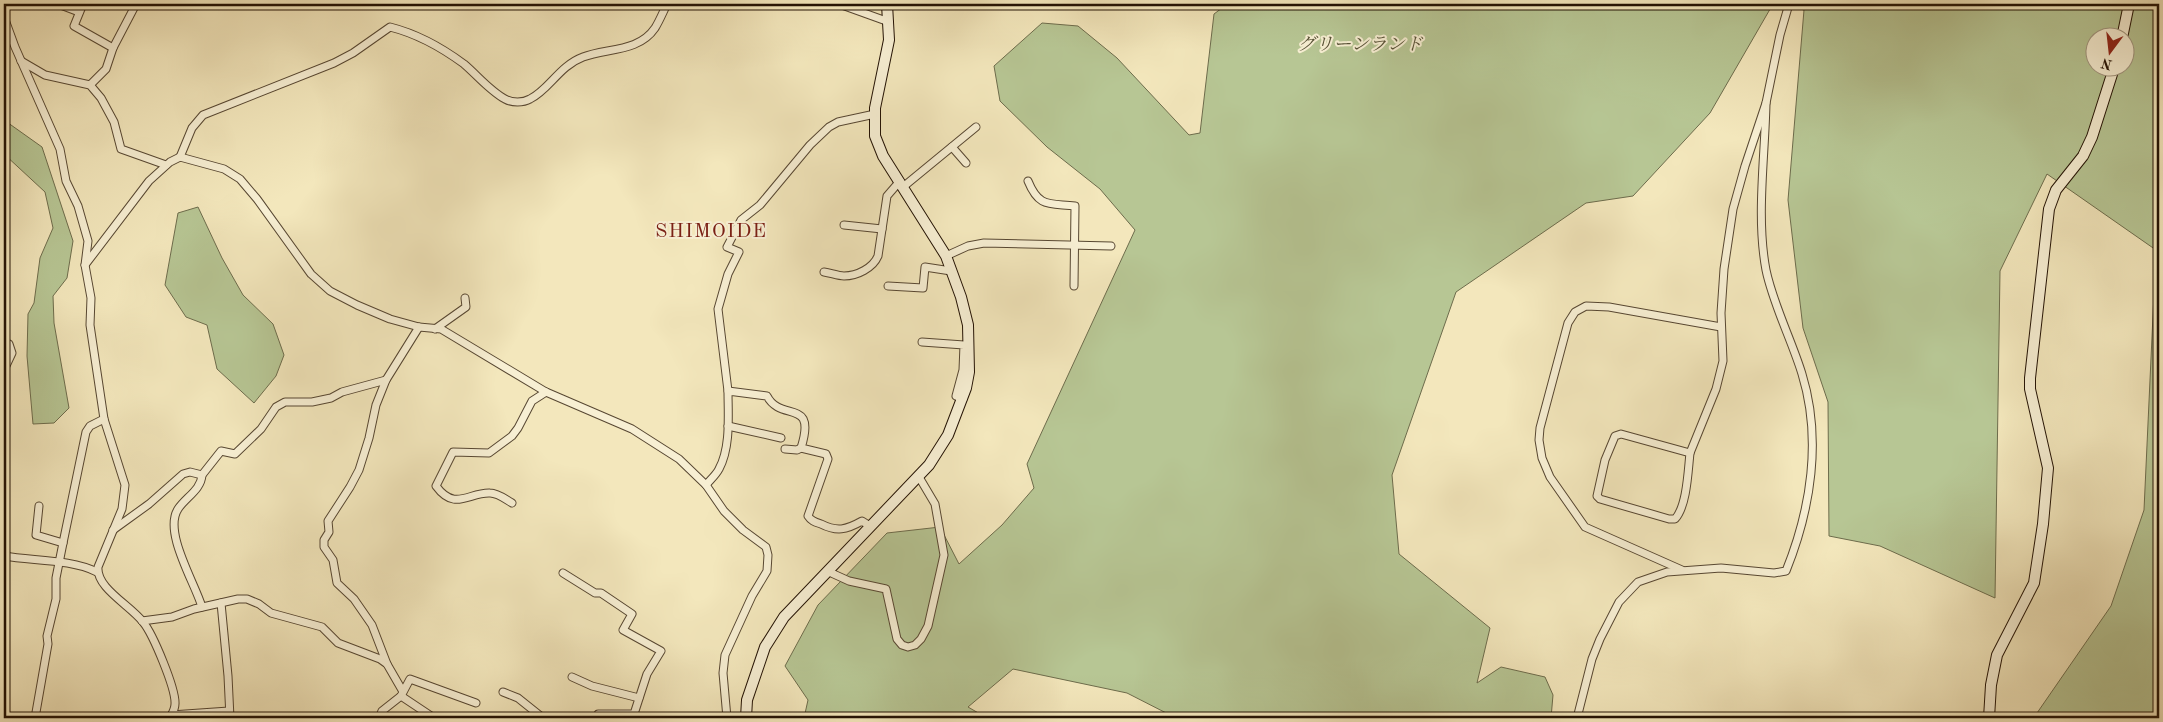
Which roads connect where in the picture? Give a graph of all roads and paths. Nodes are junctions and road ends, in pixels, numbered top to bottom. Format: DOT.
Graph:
graph roads {
  1 [pos="58,4"];
  2 [pos="83,4"];
  3 [pos="667,4"];
  4 [pos="839,4"];
  5 [pos="887,4"];
  6 [pos="1789,4"];
  7 [pos="2129,4"];
  8 [pos="135,6"];
  9 [pos="79,12"];
  10 [pos="4,17"];
  11 [pos="889,22"];
  12 [pos="2124,28"];
  13 [pos="113,48"];
  14 [pos="21,60"];
  15 [pos="2111,78"];
  16 [pos="90,85"];
  17 [pos="1766,103"];
  18 [pos="874,114"];
  19 [pos="976,127"];
  20 [pos="952,147"];
  21 [pos="180,158"];
  22 [pos="966,163"];
  23 [pos="166,165"];
  24 [pos="1028,181"];
  25 [pos="902,184"];
  26 [pos="844,225"];
  27 [pos="882,229"];
  28 [pos="1073,245"];
  29 [pos="1110,246"];
  30 [pos="946,256"];
  31 [pos="85,265"];
  32 [pos="951,271"];
  33 [pos="824,272"];
  34 [pos="888,286"];
  35 [pos="1074,286"];
  36 [pos="465,298"];
  37 [pos="419,327"];
  38 [pos="1721,327"];
  39 [pos="435,329"];
  40 [pos="4,342"];
  41 [pos="922,342"];
  42 [pos="4,370"];
  43 [pos="386,380"];
  44 [pos="728,391"];
  45 [pos="546,392"];
  46 [pos="962,400"];
  47 [pos="104,419"];
  48 [pos="728,426"];
  49 [pos="781,438"];
  50 [pos="801,448"];
  51 [pos="785,450"];
  52 [pos="1690,454"];
  53 [pos="202,475"];
  54 [pos="919,477"];
  55 [pos="706,485"];
  56 [pos="512,504"];
  57 [pos="39,506"];
  58 [pos="870,526"];
  59 [pos="113,530"];
  60 [pos="63,543"];
  61 [pos="4,556"];
  62 [pos="60,563"];
  63 [pos="827,571"];
  64 [pos="1685,571"];
  65 [pos="98,572"];
  66 [pos="563,573"];
  67 [pos="221,603"];
  68 [pos="202,607"];
  69 [pos="142,621"];
  70 [pos="388,664"];
  71 [pos="572,677"];
  72 [pos="503,692"];
  73 [pos="402,693"];
  74 [pos="639,698"];
  75 [pos="476,703"];
  76 [pos="229,715"];
  77 [pos="205,716"];
  78 [pos="171,717"];
  79 [pos="35,718"];
  80 [pos="379,718"];
  81 [pos="434,718"];
  82 [pos="543,718"];
  83 [pos="597,718"];
  84 [pos="727,718"];
  85 [pos="746,718"];
  86 [pos="1577,718"];
  87 [pos="1989,718"];
  1 -- 9 [label="street"];
  2 -- 9 [label="street"];
  3 -- 21 [label="street"];
  4 -- 11 [label="street"];
  5 -- 11 [label="street"];
  6 -- 17 [label="street"];
  7 -- 12 [label="street"];
  8 -- 13 [label="street"];
  9 -- 13 [label="street"];
  10 -- 14 [label="street"];
  11 -- 18 [label="street"];
  13 -- 16 [label="street"];
  14 -- 16 [label="street"];
  14 -- 31 [label="street"];
  15 -- 87 [label="street"];
  16 -- 23 [label="street"];
  17 -- 38 [label="street"];
  17 -- 64 [label="street"];
  18 -- 25 [label="street"];
  18 -- 44 [label="street"];
  19 -- 20 [label="street"];
  20 -- 22 [label="street"];
  20 -- 25 [label="street"];
  21 -- 23 [label="street"];
  21 -- 37 [label="street"];
  23 -- 31 [label="street"];
  24 -- 28 [label="street"];
  25 -- 27 [label="street"];
  25 -- 30 [label="street"];
  26 -- 27 [label="street"];
  27 -- 33 [label="street"];
  28 -- 29 [label="street"];
  28 -- 30 [label="street"];
  28 -- 35 [label="street"];
  30 -- 32 [label="street"];
  31 -- 47 [label="street"];
  32 -- 34 [label="street"];
  32 -- 46 [label="street"];
  36 -- 39 [label="street"];
  37 -- 39 [label="street"];
  37 -- 43 [label="street"];
  38 -- 52 [label="street"];
  38 -- 64 [label="street"];
  39 -- 45 [label="street"];
  40 -- 42 [label="street"];
  41 -- 46 [label="street"];
  43 -- 53 [label="street"];
  43 -- 70 [label="street"];
  44 -- 48 [label="street"];
  44 -- 50 [label="street"];
  45 -- 55 [label="street"];
  45 -- 56 [label="street"];
  46 -- 54 [label="street"];
  47 -- 59 [label="street"];
  47 -- 60 [label="street"];
  48 -- 49 [label="street"];
  48 -- 55 [label="street"];
  50 -- 51 [label="street"];
  50 -- 58 [label="street"];
  52 -- 52 [label="street"];
  53 -- 59 [label="street"];
  53 -- 68 [label="street"];
  54 -- 58 [label="street"];
  54 -- 63 [label="street"];
  55 -- 84 [label="street"];
  57 -- 60 [label="street"];
  58 -- 63 [label="street"];
  59 -- 65 [label="street"];
  60 -- 62 [label="street"];
  61 -- 62 [label="street"];
  62 -- 65 [label="street"];
  62 -- 79 [label="street"];
  63 -- 85 [label="street"];
  64 -- 86 [label="street"];
  65 -- 69 [label="street"];
  66 -- 74 [label="street"];
  67 -- 68 [label="street"];
  67 -- 70 [label="street"];
  67 -- 76 [label="street"];
  68 -- 69 [label="street"];
  69 -- 78 [label="street"];
  70 -- 73 [label="street"];
  71 -- 74 [label="street"];
  72 -- 82 [label="street"];
  73 -- 75 [label="street"];
  73 -- 80 [label="street"];
  73 -- 81 [label="street"];
  74 -- 83 [label="street"];
  76 -- 77 [label="street"];
  77 -- 78 [label="street"];
}
